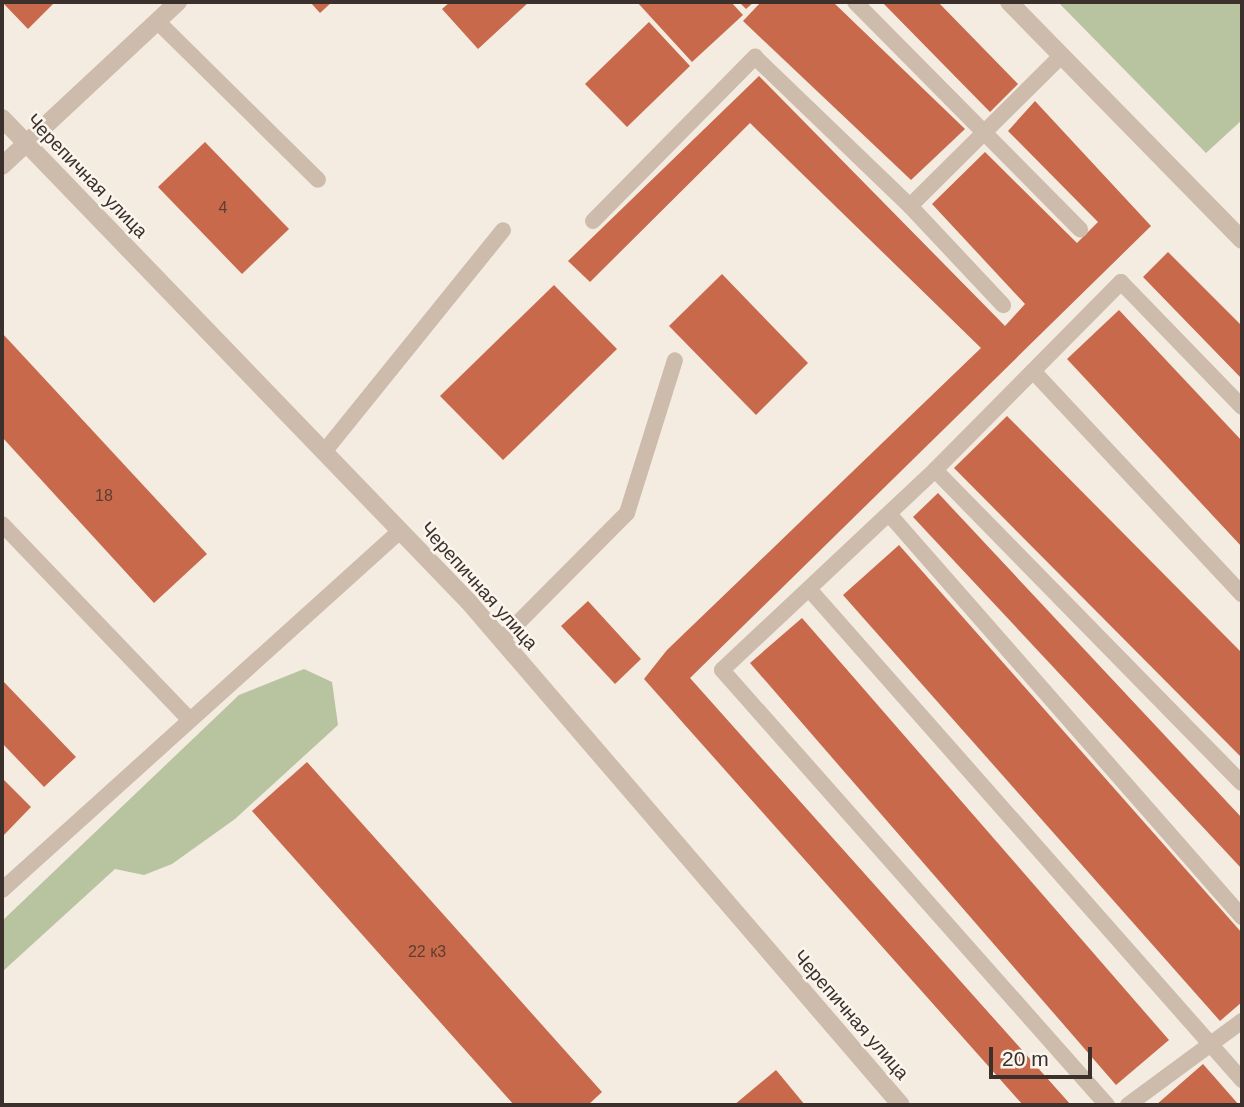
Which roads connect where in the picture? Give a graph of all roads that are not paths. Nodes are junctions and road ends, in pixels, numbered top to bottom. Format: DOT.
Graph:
graph roads {
  1 [pos="178,2"];
  2 [pos="855,2"];
  3 [pos="1009,2"];
  4 [pos="157,21"];
  5 [pos="1062,55"];
  6 [pos="2,118"];
  7 [pos="985,132"];
  8 [pos="26,143"];
  9 [pos="2,166"];
  10 [pos="318,180"];
  11 [pos="910,206"];
  12 [pos="593,221"];
  13 [pos="1080,229"];
  14 [pos="503,230"];
  15 [pos="1242,240"];
  16 [pos="1003,305"];
  17 [pos="675,360"];
  18 [pos="1033,371"];
  19 [pos="1242,407"];
  20 [pos="324,452"];
  21 [pos="935,470"];
  22 [pos="890,514"];
  23 [pos="2,524"];
  24 [pos="400,531"];
  25 [pos="809,589"];
  26 [pos="1242,593"];
  27 [pos="501,640"];
  28 [pos="189,719"];
  29 [pos="1242,783"];
  30 [pos="2,890"];
  31 [pos="1242,917"];
  32 [pos="1242,1021"];
  33 [pos="1211,1044"];
  34 [pos="1242,1080"];
  35 [pos="901,1105"];
  36 [pos="1107,1105"];
  37 [pos="1128,1105"];
  1 -- 4 [label="street"];
  2 -- 7 [label="lane"];
  3 -- 5 [label="street"];
  4 -- 8 [label="street"];
  4 -- 10 [label="lane"];
  5 -- 7 [label="lane"];
  5 -- 15 [label="street"];
  6 -- 8 [label="street, Черепичная улица"];
  7 -- 11 [label="lane"];
  7 -- 13 [label="lane"];
  8 -- 9 [label="street"];
  8 -- 20 [label="street, Черепичная улица"];
  11 -- 12 [label="lane"];
  11 -- 16 [label="lane"];
  14 -- 20 [label="lane"];
  17 -- 27 [label="lane"];
  18 -- 19 [label="lane"];
  18 -- 21 [label="lane"];
  18 -- 26 [label="lane"];
  20 -- 24 [label="street, Черепичная улица"];
  21 -- 22 [label="lane"];
  21 -- 29 [label="lane"];
  22 -- 25 [label="lane"];
  22 -- 31 [label="lane"];
  23 -- 28 [label="lane"];
  24 -- 27 [label="street, Черепичная улица"];
  24 -- 28 [label="lane"];
  25 -- 33 [label="lane"];
  25 -- 36 [label="lane"];
  27 -- 35 [label="street, Черепичная улица"];
  28 -- 30 [label="lane"];
  32 -- 33 [label="lane"];
  33 -- 34 [label="lane"];
  33 -- 37 [label="lane"];
}
